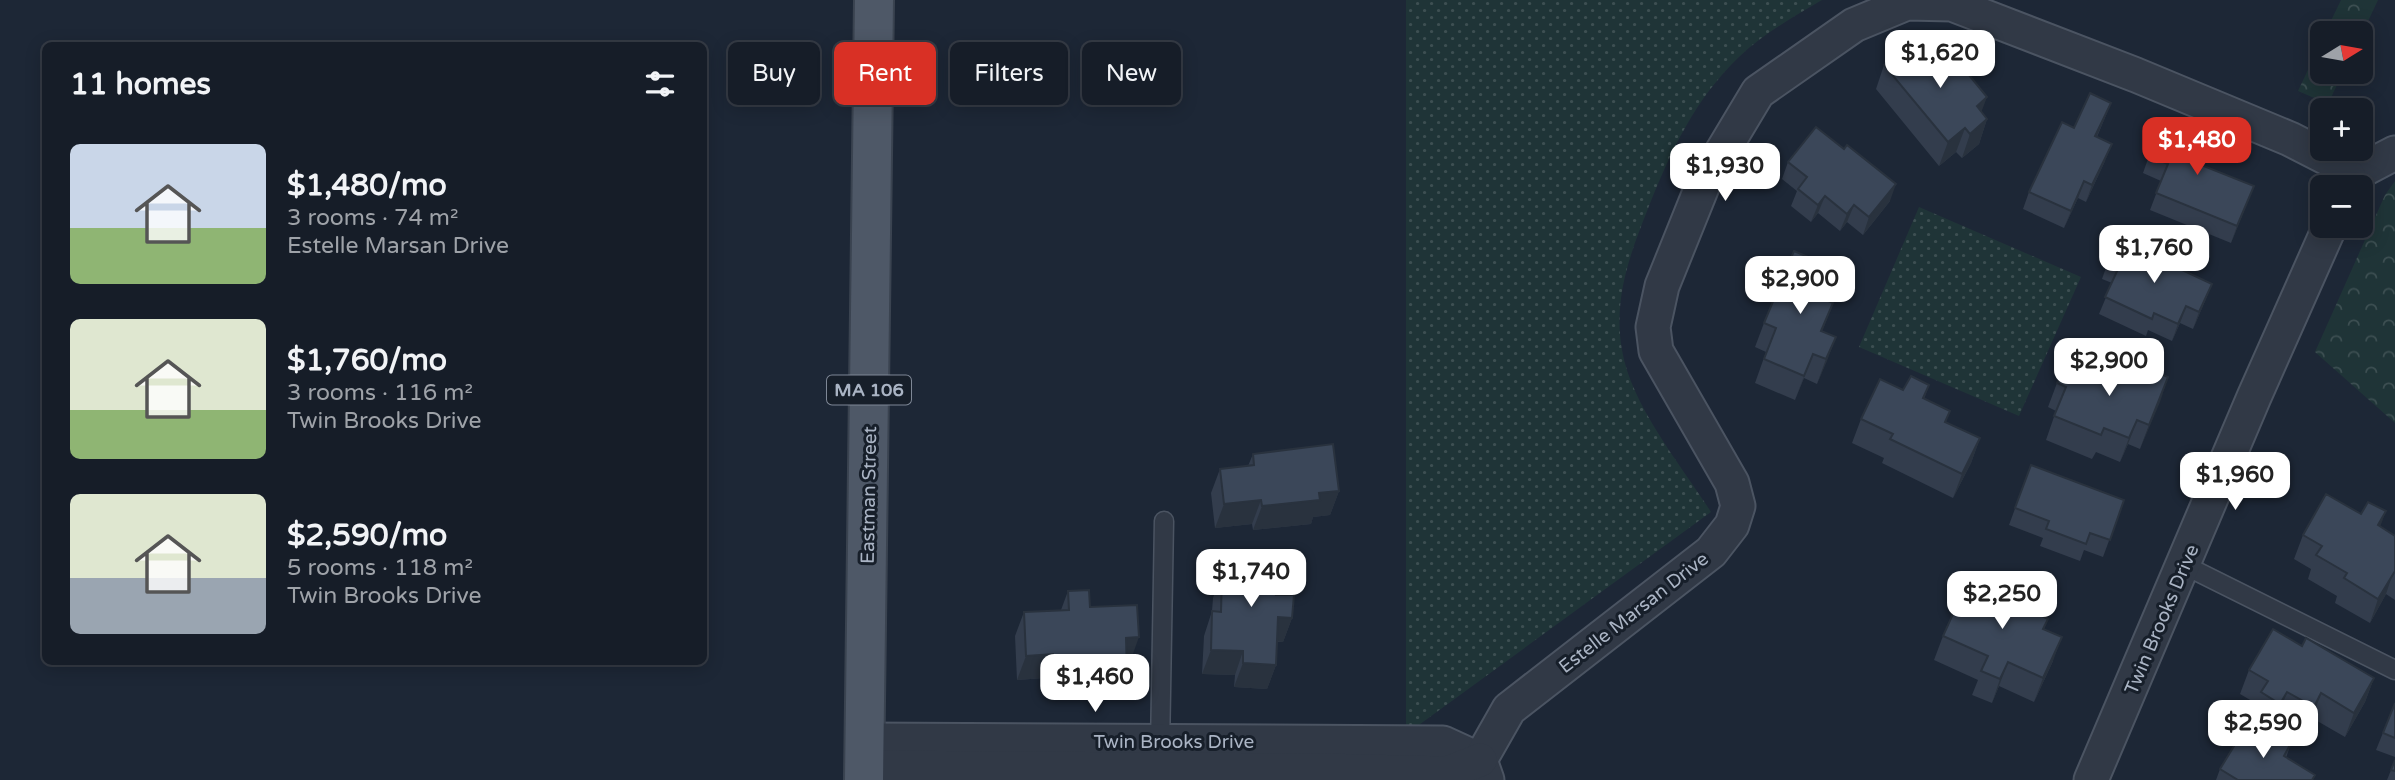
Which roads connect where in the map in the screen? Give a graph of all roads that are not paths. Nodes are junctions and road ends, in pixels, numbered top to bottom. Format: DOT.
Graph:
graph roads {
  1 [pos="874,0"];
  2 [pos="2395,153"];
  3 [pos="2343,175"];
  4 [pos="2359,175"];
  5 [pos="2325,238"];
  6 [pos="1164,521"];
  7 [pos="2184,565"];
  8 [pos="2395,670"];
  9 [pos="1160,755"];
  10 [pos="864,762"];
  11 [pos="1484,770"];
  12 [pos="2091,780"];
  1 -- 10 [label="main road, Eastman Street / MA 106"];
  2 -- 4 [label="street"];
  3 -- 11 [label="street, Estelle Marsan Drive"];
  5 -- 7 [label="street, Twin Brooks Drive"];
  6 -- 9 [label="lane"];
  7 -- 8 [label="lane"];
  7 -- 12 [label="street, Twin Brooks Drive"];
  9 -- 10 [label="street, Twin Brooks Drive"];
  9 -- 11 [label="street, Twin Brooks Drive"];
}
